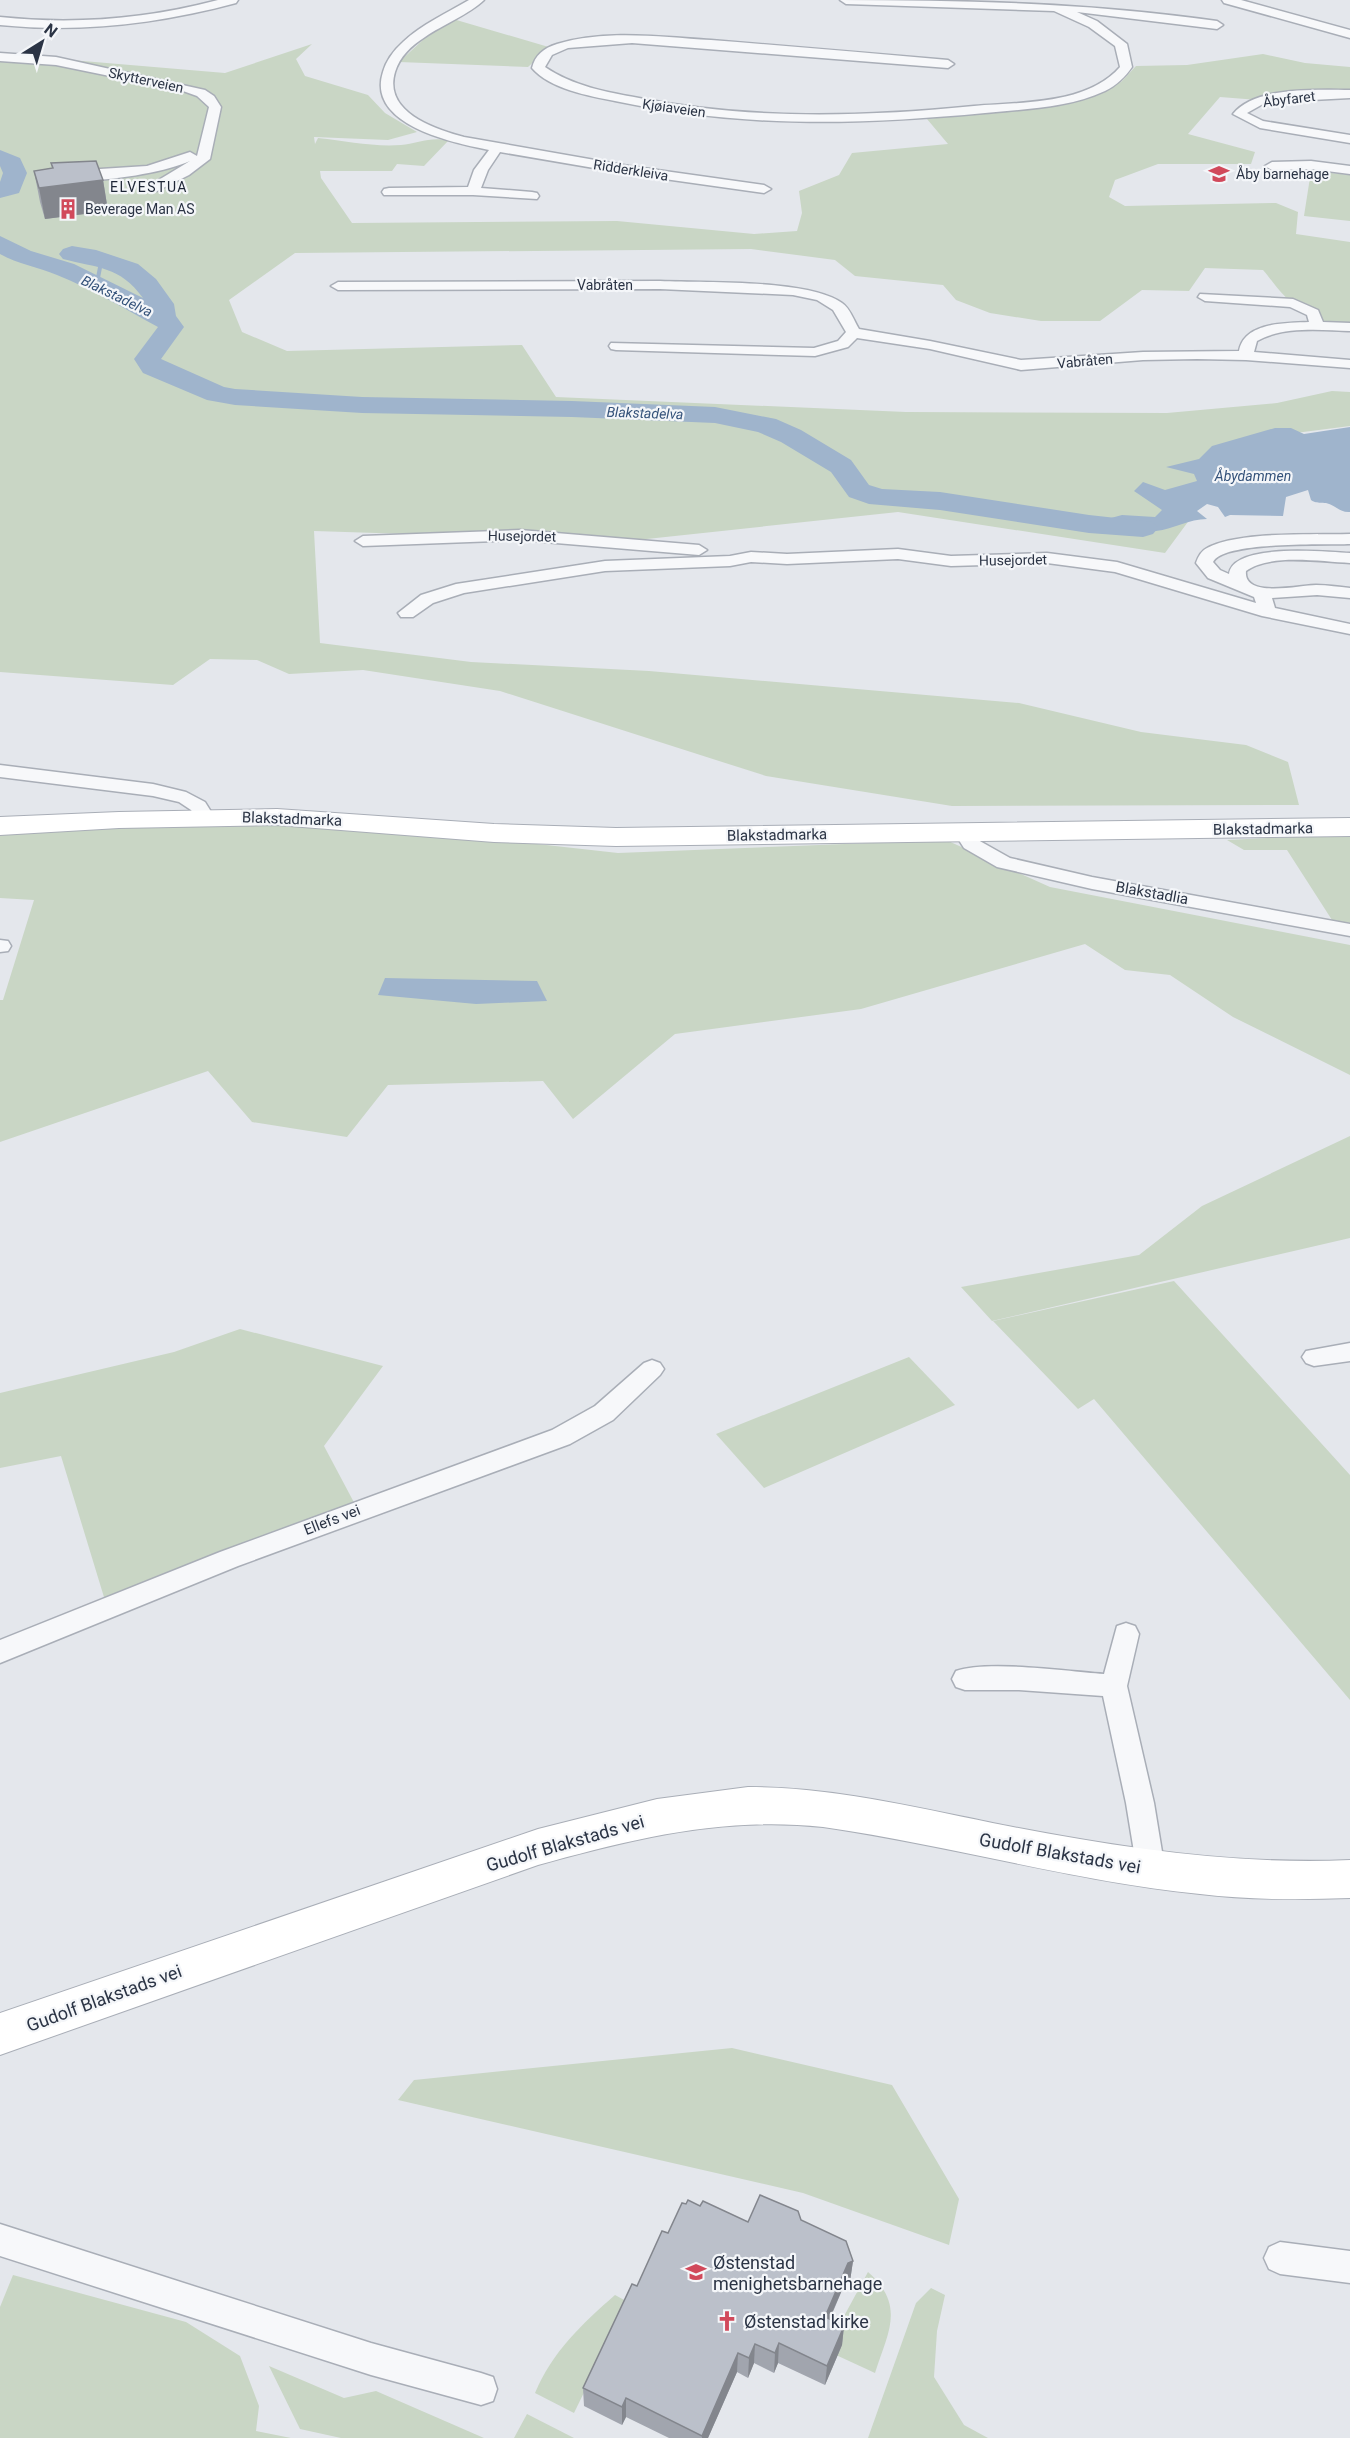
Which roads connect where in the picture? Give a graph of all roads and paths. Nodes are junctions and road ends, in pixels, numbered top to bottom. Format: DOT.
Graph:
graph roads {
  1 [pos="232,0"];
  2 [pos="478,0"];
  3 [pos="846,0"];
  4 [pos="1228,0"];
  5 [pos="1055,7"];
  6 [pos="0,21"];
  7 [pos="1217,25"];
  8 [pos="1350,34"];
  9 [pos="0,57"];
  10 [pos="948,64"];
  11 [pos="1350,94"];
  12 [pos="1350,139"];
  13 [pos="208,144"];
  14 [pos="497,147"];
  15 [pos="1272,166"];
  16 [pos="1350,170"];
  17 [pos="55,175"];
  18 [pos="157,187"];
  19 [pos="764,189"];
  20 [pos="473,191"];
  21 [pos="389,192"];
  22 [pos="532,196"];
  23 [pos="338,286"];
  24 [pos="1205,297"];
  25 [pos="1317,325"];
  26 [pos="1350,327"];
  27 [pos="854,333"];
  28 [pos="616,346"];
  29 [pos="1246,356"];
  30 [pos="1350,364"];
  31 [pos="1350,539"];
  32 [pos="363,541"];
  33 [pos="751,557"];
  34 [pos="1350,558"];
  35 [pos="1242,585"];
  36 [pos="1350,593"];
  37 [pos="1262,594"];
  38 [pos="1268,612"];
  39 [pos="407,613"];
  40 [pos="1350,630"];
  41 [pos="0,771"];
  42 [pos="206,818"];
  43 [pos="0,826"];
  44 [pos="1350,827"];
  45 [pos="965,834"];
  46 [pos="1350,930"];
  47 [pos="1350,1352"];
  48 [pos="1314,1357"];
  49 [pos="652,1369"];
  50 [pos="1126,1634"];
  51 [pos="0,1652"];
  52 [pos="965,1679"];
  53 [pos="1114,1686"];
  54 [pos="1151,1869"];
  55 [pos="1350,1879"];
  56 [pos="0,2034"];
  57 [pos="0,2240"];
  58 [pos="1280,2258"];
  59 [pos="1350,2267"];
  60 [pos="481,2389"];
  1 -- 6 [label="street"];
  2 -- 14 [label="street, Ridderkleiva"];
  3 -- 5 [label="street, Kjøiaveien"];
  4 -- 8 [label="street"];
  5 -- 7 [label="street, Kjøiaveien"];
  5 -- 10 [label="street, Kjøiaveien"];
  9 -- 13 [label="street, Skytterveien"];
  11 -- 12 [label="street, Åbyfaret"];
  13 -- 17 [label="street"];
  13 -- 18 [label="street, Skytterveien"];
  14 -- 19 [label="street, Ridderkleiva"];
  14 -- 20 [label="street"];
  15 -- 16 [label="street"];
  20 -- 21 [label="street"];
  20 -- 22 [label="street"];
  23 -- 27 [label="street, Vabråten"];
  24 -- 25 [label="street"];
  25 -- 26 [label="street"];
  25 -- 29 [label="street"];
  27 -- 28 [label="street"];
  27 -- 29 [label="street, Vabråten"];
  29 -- 30 [label="street, Vabråten"];
  31 -- 35 [label="street"];
  32 -- 33 [label="street, Husejordet"];
  33 -- 38 [label="street, Husejordet"];
  33 -- 39 [label="street, Husejordet"];
  34 -- 35 [label="street"];
  35 -- 37 [label="street"];
  36 -- 37 [label="street"];
  37 -- 38 [label="street"];
  38 -- 40 [label="street, Husejordet"];
  41 -- 42 [label="street"];
  42 -- 43 [label="main road, Blakstadmarka"];
  42 -- 45 [label="main road, Blakstadmarka"];
  44 -- 45 [label="main road, Blakstadmarka"];
  45 -- 46 [label="street, Blakstadlia"];
  47 -- 48 [label="street"];
  49 -- 51 [label="street, Ellefs vei"];
  50 -- 53 [label="street, Gudolf Blakstads vei"];
  52 -- 53 [label="street"];
  53 -- 54 [label="street, Gudolf Blakstads vei"];
  54 -- 55 [label="main road, Gudolf Blakstads vei"];
  54 -- 56 [label="main road, Gudolf Blakstads vei"];
  57 -- 60 [label="street"];
  58 -- 59 [label="street"];
}
